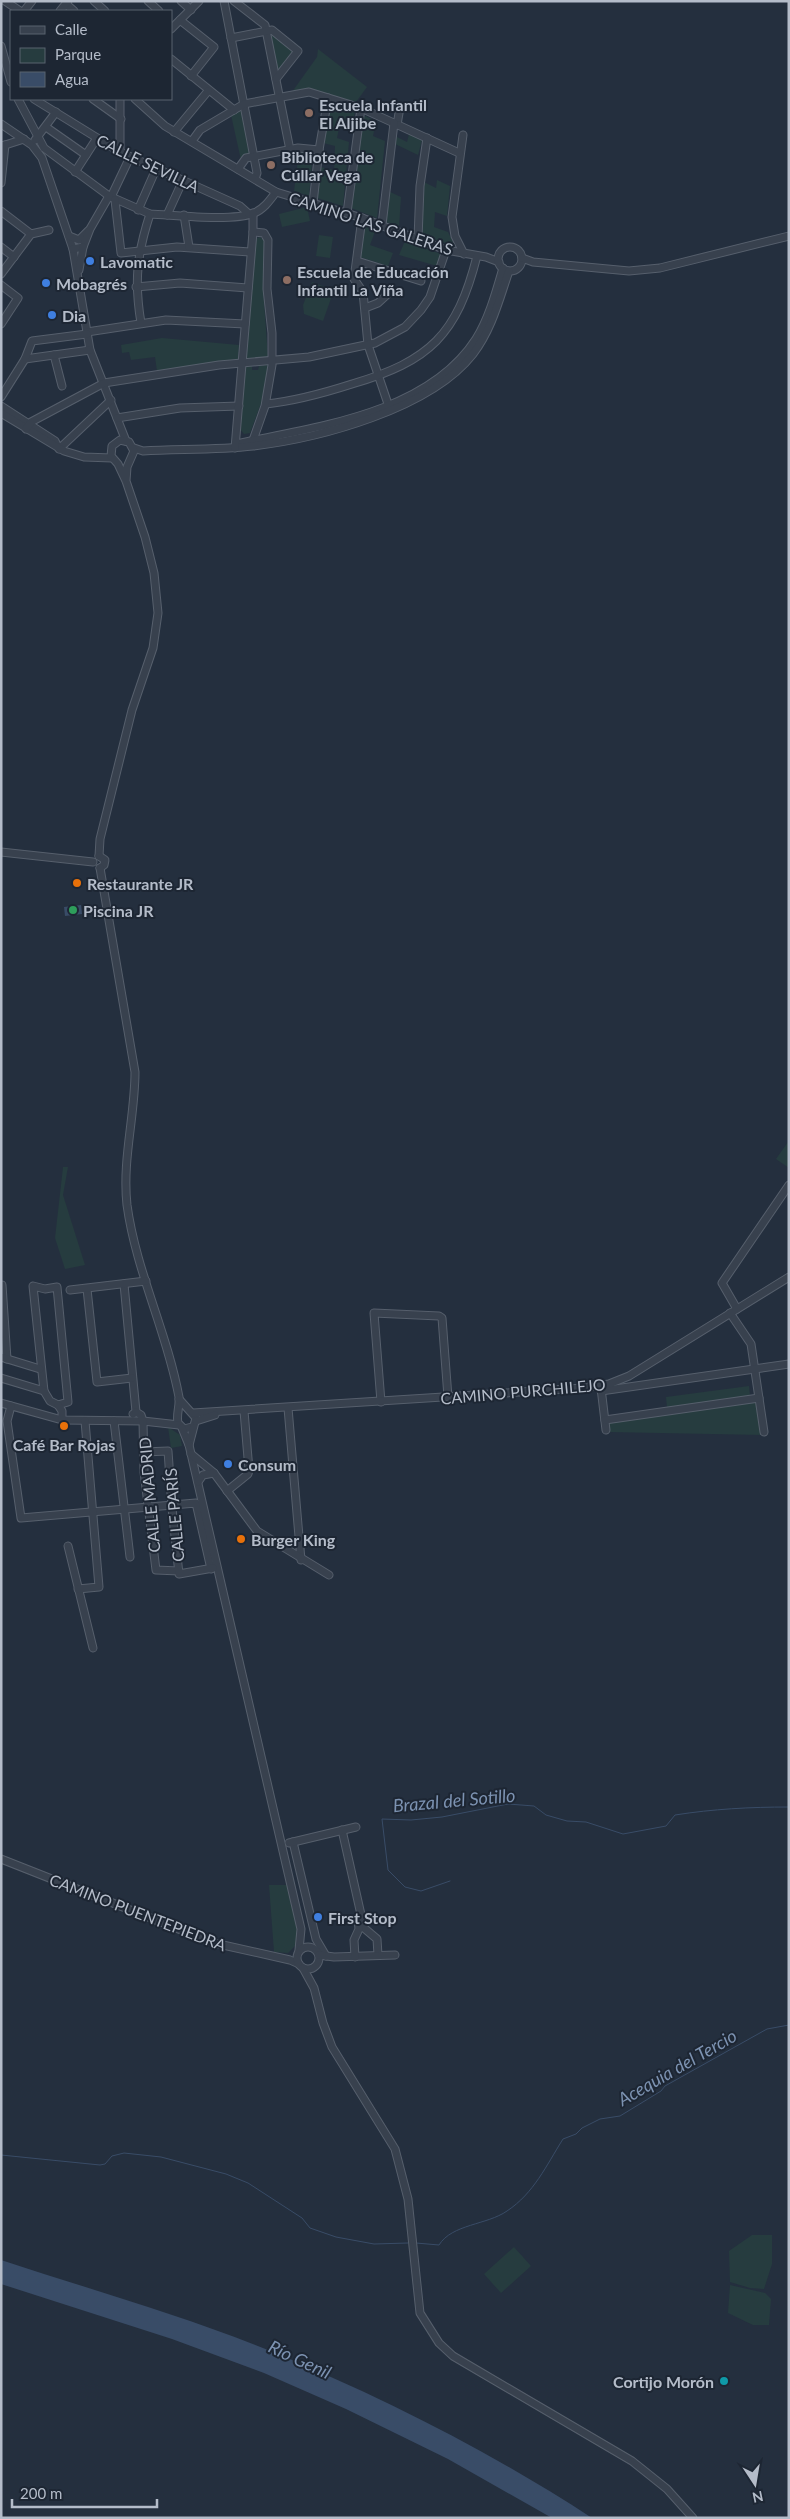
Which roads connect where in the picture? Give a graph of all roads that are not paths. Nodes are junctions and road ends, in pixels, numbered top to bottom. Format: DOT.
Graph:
graph roads {
  1 [pos="5,1"];
  2 [pos="94,1"];
  3 [pos="148,1"];
  4 [pos="181,1"];
  5 [pos="199,1"];
  6 [pos="224,1"];
  7 [pos="234,1"];
  8 [pos="18,10"];
  9 [pos="105,10"];
  10 [pos="158,10"];
  11 [pos="190,10"];
  12 [pos="174,24"];
  13 [pos="266,31"];
  14 [pos="231,38"];
  15 [pos="1,46"];
  16 [pos="172,60"];
  17 [pos="191,76"];
  18 [pos="10,78"];
  19 [pos="276,79"];
  20 [pos="208,91"];
  21 [pos="280,98"];
  22 [pos="328,98"];
  23 [pos="18,100"];
  24 [pos="36,100"];
  25 [pos="94,100"];
  26 [pos="120,100"];
  27 [pos="136,100"];
  28 [pos="244,104"];
  29 [pos="400,107"];
  30 [pos="361,108"];
  31 [pos="234,110"];
  32 [pos="56,112"];
  33 [pos="121,119"];
  34 [pos="1,124"];
  35 [pos="395,124"];
  36 [pos="46,127"];
  37 [pos="14,132"];
  38 [pos="174,132"];
  39 [pos="463,135"];
  40 [pos="97,138"];
  41 [pos="427,138"];
  42 [pos="25,140"];
  43 [pos="38,141"];
  44 [pos="192,141"];
  45 [pos="13,144"];
  46 [pos="3,146"];
  47 [pos="290,150"];
  48 [pos="319,150"];
  49 [pos="120,152"];
  50 [pos="50,153"];
  51 [pos="460,153"];
  52 [pos="86,155"];
  53 [pos="41,156"];
  54 [pos="130,157"];
  55 [pos="254,157"];
  56 [pos="238,168"];
  57 [pos="156,169"];
  58 [pos="75,172"];
  59 [pos="255,179"];
  60 [pos="183,180"];
  61 [pos="1,183"];
  62 [pos="276,192"];
  63 [pos="113,198"];
  64 [pos="313,203"];
  65 [pos="240,206"];
  66 [pos="138,210"];
  67 [pos="1,211"];
  68 [pos="347,213"];
  69 [pos="150,214"];
  70 [pos="251,214"];
  71 [pos="167,215"];
  72 [pos="184,215"];
  73 [pos="238,216"];
  74 [pos="362,218"];
  75 [pos="382,225"];
  76 [pos="90,229"];
  77 [pos="49,230"];
  78 [pos="253,232"];
  79 [pos="31,234"];
  80 [pos="68,236"];
  81 [pos="789,236"];
  82 [pos="418,239"];
  83 [pos="79,240"];
  84 [pos="1,247"];
  85 [pos="73,247"];
  86 [pos="83,247"];
  87 [pos="189,247"];
  88 [pos="139,250"];
  89 [pos="446,250"];
  90 [pos="250,252"];
  91 [pos="501,253"];
  92 [pos="464,254"];
  93 [pos="478,256"];
  94 [pos="14,257"];
  95 [pos="486,257"];
  96 [pos="357,261"];
  97 [pos="521,262"];
  98 [pos="504,267"];
  99 [pos="78,272"];
  100 [pos="1,274"];
  101 [pos="421,281"];
  102 [pos="1,285"];
  103 [pos="136,287"];
  104 [pos="248,288"];
  105 [pos="390,291"];
  106 [pos="364,308"];
  107 [pos="2,322"];
  108 [pos="141,323"];
  109 [pos="244,324"];
  110 [pos="87,333"];
  111 [pos="368,345"];
  112 [pos="90,350"];
  113 [pos="54,355"];
  114 [pos="25,359"];
  115 [pos="272,360"];
  116 [pos="242,363"];
  117 [pos="378,376"];
  118 [pos="104,383"];
  119 [pos="62,386"];
  120 [pos="1,397"];
  121 [pos="111,400"];
  122 [pos="266,404"];
  123 [pos="388,404"];
  124 [pos="1,406"];
  125 [pos="239,406"];
  126 [pos="1,413"];
  127 [pos="117,418"];
  128 [pos="28,427"];
  129 [pos="119,428"];
  130 [pos="236,432"];
  131 [pos="126,441"];
  132 [pos="253,441"];
  133 [pos="116,442"];
  134 [pos="236,446"];
  135 [pos="59,448"];
  136 [pos="134,452"];
  137 [pos="111,454"];
  138 [pos="128,463"];
  139 [pos="118,464"];
  140 [pos="126,480"];
  141 [pos="1,852"];
  142 [pos="98,856"];
  143 [pos="93,862"];
  144 [pos="100,868"];
  145 [pos="789,1185"];
  146 [pos="789,1277"];
  147 [pos="146,1281"];
  148 [pos="124,1284"];
  149 [pos="2,1285"];
  150 [pos="87,1289"];
  151 [pos="70,1290"];
  152 [pos="737,1309"];
  153 [pos="730,1314"];
  154 [pos="4,1358"];
  155 [pos="789,1364"];
  156 [pos="40,1369"];
  157 [pos="755,1370"];
  158 [pos="1,1378"];
  159 [pos="132,1378"];
  160 [pos="631,1380"];
  161 [pos="614,1386"];
  162 [pos="601,1389"];
  163 [pos="44,1391"];
  164 [pos="448,1397"];
  165 [pos="179,1398"];
  166 [pos="760,1398"];
  167 [pos="382,1402"];
  168 [pos="1,1403"];
  169 [pos="58,1405"];
  170 [pos="11,1406"];
  171 [pos="288,1408"];
  172 [pos="244,1411"];
  173 [pos="136,1412"];
  174 [pos="191,1412"];
  175 [pos="228,1412"];
  176 [pos="62,1420"];
  177 [pos="605,1420"];
  178 [pos="84,1421"];
  179 [pos="114,1421"];
  180 [pos="131,1421"];
  181 [pos="143,1421"];
  182 [pos="179,1421"];
  183 [pos="194,1424"];
  184 [pos="606,1430"];
  185 [pos="764,1432"];
  186 [pos="189,1445"];
  187 [pos="144,1452"];
  188 [pos="191,1454"];
  189 [pos="214,1473"];
  190 [pos="198,1482"];
  191 [pos="227,1491"];
  192 [pos="171,1506"];
  193 [pos="149,1508"];
  194 [pos="124,1510"];
  195 [pos="93,1513"];
  196 [pos="68,1546"];
  197 [pos="211,1553"];
  198 [pos="130,1557"];
  199 [pos="302,1560"];
  200 [pos="214,1568"];
  201 [pos="179,1572"];
  202 [pos="329,1575"];
  203 [pos="78,1589"];
  204 [pos="93,1648"];
  205 [pos="356,1827"];
  206 [pos="340,1831"];
  207 [pos="1,1859"];
  208 [pos="301,1929"];
  209 [pos="312,1947"];
  210 [pos="299,1951"];
  211 [pos="395,1955"];
  212 [pos="326,1956"];
  213 [pos="355,1956"];
  214 [pos="378,1956"];
  215 [pos="278,1957"];
  216 [pos="317,1964"];
  217 [pos="301,1966"];
  218 [pos="314,1988"];
  219 [pos="693,2518"];
  1 -- 8 [label="street"];
  2 -- 9 [label="street"];
  3 -- 10 [label="street"];
  4 -- 11 [label="street"];
  5 -- 11 [label="street"];
  6 -- 14 [label="street"];
  7 -- 13 [label="street"];
  11 -- 12 [label="street"];
  12 -- 17 [label="street"];
  13 -- 14 [label="street"];
  13 -- 19 [label="street"];
  13 -- 19 [label="street"];
  14 -- 28 [label="street"];
  15 -- 18 [label="street"];
  16 -- 17 [label="street"];
  17 -- 20 [label="street"];
  19 -- 21 [label="street"];
  20 -- 31 [label="street"];
  20 -- 38 [label="street"];
  21 -- 22 [label="street"];
  21 -- 28 [label="street"];
  21 -- 47 [label="street"];
  22 -- 30 [label="street"];
  22 -- 48 [label="street"];
  23 -- 43 [label="street"];
  24 -- 32 [label="street, CALLE SEVILLA"];
  25 -- 33 [label="street"];
  26 -- 33 [label="street"];
  27 -- 38 [label="street, CAMINO LAS GALERAS"];
  28 -- 31 [label="street"];
  28 -- 55 [label="street"];
  29 -- 35 [label="street"];
  30 -- 35 [label="street"];
  30 -- 68 [label="street"];
  31 -- 44 [label="street"];
  32 -- 36 [label="street"];
  32 -- 40 [label="street, CALLE SEVILLA"];
  33 -- 49 [label="street"];
  34 -- 37 [label="street"];
  35 -- 41 [label="street"];
  35 -- 75 [label="street"];
  36 -- 43 [label="street"];
  36 -- 52 [label="street"];
  37 -- 42 [label="street"];
  37 -- 45 [label="street"];
  38 -- 44 [label="street, CAMINO LAS GALERAS"];
  39 -- 51 [label="street"];
  40 -- 49 [label="street, CALLE SEVILLA"];
  40 -- 52 [label="street"];
  41 -- 51 [label="street"];
  41 -- 82 [label="street"];
  42 -- 43 [label="street"];
  42 -- 45 [label="street"];
  42 -- 53 [label="street"];
  43 -- 50 [label="street"];
  43 -- 53 [label="street"];
  44 -- 56 [label="street, CAMINO LAS GALERAS"];
  45 -- 46 [label="street"];
  46 -- 61 [label="street"];
  47 -- 48 [label="street"];
  47 -- 55 [label="street"];
  48 -- 64 [label="street"];
  49 -- 54 [label="street, CALLE SEVILLA"];
  50 -- 53 [label="street"];
  50 -- 58 [label="street"];
  51 -- 92 [label="street"];
  52 -- 58 [label="street"];
  53 -- 80 [label="street"];
  54 -- 57 [label="street, CALLE SEVILLA"];
  54 -- 63 [label="street"];
  55 -- 56 [label="street"];
  55 -- 59 [label="street"];
  56 -- 59 [label="street, CAMINO LAS GALERAS"];
  57 -- 60 [label="street, CALLE SEVILLA"];
  57 -- 66 [label="street"];
  58 -- 63 [label="street"];
  59 -- 62 [label="street, CAMINO LAS GALERAS"];
  60 -- 65 [label="street, CALLE SEVILLA"];
  60 -- 71 [label="street"];
  62 -- 64 [label="street, CAMINO LAS GALERAS"];
  62 -- 70 [label="street"];
  63 -- 66 [label="street"];
  63 -- 76 [label="street"];
  63 -- 88 [label="street"];
  64 -- 68 [label="street, CAMINO LAS GALERAS"];
  65 -- 70 [label="street, CALLE SEVILLA"];
  65 -- 73 [label="street"];
  66 -- 69 [label="street"];
  67 -- 79 [label="street"];
  68 -- 74 [label="street, CAMINO LAS GALERAS"];
  69 -- 71 [label="street"];
  69 -- 88 [label="street"];
  70 -- 73 [label="street"];
  70 -- 78 [label="street"];
  71 -- 72 [label="street"];
  72 -- 73 [label="street"];
  72 -- 87 [label="street"];
  74 -- 75 [label="street, CAMINO LAS GALERAS"];
  74 -- 96 [label="street"];
  75 -- 82 [label="street, CAMINO LAS GALERAS"];
  76 -- 83 [label="street"];
  76 -- 86 [label="street"];
  77 -- 79 [label="street"];
  78 -- 90 [label="street"];
  78 -- 115 [label="street"];
  79 -- 94 [label="street"];
  80 -- 83 [label="street"];
  80 -- 85 [label="street"];
  81 -- 97 [label="street"];
  82 -- 89 [label="street, CAMINO LAS GALERAS"];
  83 -- 85 [label="street"];
  84 -- 94 [label="street"];
  85 -- 86 [label="street"];
  85 -- 99 [label="street"];
  86 -- 99 [label="street"];
  87 -- 88 [label="street"];
  87 -- 90 [label="street"];
  88 -- 103 [label="street"];
  89 -- 92 [label="street, CAMINO LAS GALERAS"];
  89 -- 111 [label="street"];
  90 -- 104 [label="street"];
  91 -- 95 [label="street, CAMINO LAS GALERAS"];
  91 -- 97 [label="street"];
  91 -- 98 [label="street"];
  92 -- 93 [label="street, CAMINO LAS GALERAS"];
  93 -- 95 [label="street, CAMINO LAS GALERAS"];
  93 -- 117 [label="street"];
  94 -- 100 [label="street"];
  95 -- 98 [label="street, CAMINO LAS GALERAS"];
  96 -- 101 [label="street"];
  96 -- 106 [label="street"];
  97 -- 98 [label="street"];
  98 -- 123 [label="street"];
  98 -- 132 [label="street"];
  99 -- 110 [label="street"];
  102 -- 107 [label="street"];
  103 -- 104 [label="street"];
  103 -- 108 [label="street"];
  104 -- 109 [label="street"];
  105 -- 106 [label="street"];
  106 -- 111 [label="street"];
  108 -- 109 [label="street"];
  108 -- 110 [label="street"];
  109 -- 116 [label="street"];
  110 -- 112 [label="street"];
  110 -- 114 [label="street"];
  111 -- 115 [label="street"];
  111 -- 117 [label="street"];
  112 -- 113 [label="street"];
  112 -- 118 [label="street"];
  113 -- 114 [label="street"];
  113 -- 119 [label="street"];
  114 -- 120 [label="street"];
  115 -- 116 [label="street"];
  115 -- 122 [label="street"];
  116 -- 118 [label="street"];
  116 -- 125 [label="street"];
  117 -- 122 [label="street"];
  117 -- 123 [label="street"];
  118 -- 121 [label="street"];
  118 -- 128 [label="street"];
  121 -- 127 [label="street"];
  121 -- 135 [label="street"];
  122 -- 132 [label="street"];
  123 -- 132 [label="street"];
  124 -- 128 [label="street"];
  125 -- 127 [label="street"];
  125 -- 130 [label="street"];
  126 -- 128 [label="street"];
  127 -- 129 [label="street"];
  128 -- 135 [label="street"];
  129 -- 131 [label="street"];
  129 -- 133 [label="street"];
  130 -- 132 [label="street"];
  130 -- 134 [label="street"];
  131 -- 133 [label="street"];
  131 -- 136 [label="street"];
  132 -- 134 [label="street"];
  133 -- 137 [label="street"];
  134 -- 136 [label="street"];
  135 -- 137 [label="street"];
  136 -- 138 [label="street"];
  137 -- 139 [label="street"];
  138 -- 139 [label="street"];
  138 -- 140 [label="street"];
  139 -- 140 [label="street"];
  140 -- 142 [label="street"];
  141 -- 143 [label="street"];
  142 -- 143 [label="street"];
  142 -- 144 [label="street"];
  143 -- 144 [label="street"];
  144 -- 147 [label="street"];
  145 -- 152 [label="street"];
  146 -- 152 [label="street, CAMINO PURCHILEJO"];
  147 -- 148 [label="street"];
  147 -- 165 [label="street"];
  148 -- 150 [label="street"];
  148 -- 159 [label="street"];
  149 -- 154 [label="street"];
  150 -- 151 [label="street"];
  150 -- 159 [label="street"];
  152 -- 153 [label="street, CAMINO PURCHILEJO"];
  153 -- 157 [label="street"];
  153 -- 160 [label="street, CAMINO PURCHILEJO"];
  154 -- 156 [label="street"];
  155 -- 157 [label="street"];
  156 -- 163 [label="street"];
  156 -- 169 [label="street"];
  157 -- 160 [label="street"];
  157 -- 166 [label="street"];
  158 -- 163 [label="street"];
  159 -- 173 [label="street"];
  160 -- 161 [label="street, CAMINO PURCHILEJO"];
  160 -- 161 [label="street"];
  161 -- 162 [label="street, CAMINO PURCHILEJO"];
  162 -- 164 [label="street, CAMINO PURCHILEJO"];
  162 -- 177 [label="street"];
  163 -- 169 [label="street"];
  164 -- 167 [label="street, CAMINO PURCHILEJO"];
  164 -- 167 [label="street"];
  165 -- 174 [label="street"];
  165 -- 182 [label="street"];
  166 -- 177 [label="street"];
  166 -- 185 [label="street"];
  167 -- 171 [label="street, CAMINO PURCHILEJO"];
  168 -- 170 [label="street"];
  169 -- 176 [label="street"];
  170 -- 176 [label="street"];
  170 -- 195 [label="street"];
  171 -- 172 [label="street, CAMINO PURCHILEJO"];
  171 -- 199 [label="street"];
  172 -- 175 [label="street, CAMINO PURCHILEJO"];
  172 -- 191 [label="street"];
  173 -- 180 [label="street"];
  173 -- 181 [label="street"];
  174 -- 175 [label="street, CAMINO PURCHILEJO"];
  174 -- 182 [label="street, CAMINO PURCHILEJO"];
  174 -- 183 [label="street"];
  175 -- 183 [label="street, CAMINO PURCHILEJO"];
  176 -- 178 [label="street"];
  177 -- 184 [label="street"];
  178 -- 179 [label="street"];
  178 -- 195 [label="street"];
  179 -- 180 [label="street"];
  179 -- 194 [label="street"];
  180 -- 181 [label="street"];
  181 -- 182 [label="street"];
  181 -- 187 [label="street, CALLE MADRID"];
  182 -- 183 [label="street, CAMINO PURCHILEJO"];
  182 -- 186 [label="street"];
  183 -- 186 [label="street"];
  186 -- 188 [label="street"];
  187 -- 192 [label="street, CALLE PARÍS"];
  187 -- 193 [label="street, CALLE MADRID"];
  188 -- 189 [label="street"];
  188 -- 190 [label="street"];
  189 -- 190 [label="street"];
  189 -- 191 [label="street"];
  190 -- 197 [label="street"];
  191 -- 199 [label="street"];
  192 -- 193 [label="street"];
  192 -- 197 [label="street"];
  192 -- 201 [label="street, CALLE PARÍS"];
  193 -- 194 [label="street"];
  193 -- 201 [label="street, CALLE MADRID"];
  194 -- 195 [label="street"];
  194 -- 198 [label="street"];
  195 -- 203 [label="street"];
  196 -- 203 [label="street"];
  197 -- 200 [label="street"];
  199 -- 202 [label="street"];
  200 -- 201 [label="street"];
  200 -- 208 [label="street"];
  203 -- 204 [label="street"];
  205 -- 206 [label="street"];
  206 -- 212 [label="street"];
  206 -- 213 [label="street"];
  206 -- 214 [label="street"];
  207 -- 215 [label="street, CAMINO PUENTEPIEDRA"];
  208 -- 209 [label="street"];
  208 -- 210 [label="street"];
  209 -- 210 [label="street, CAMINO PUENTEPIEDRA"];
  209 -- 212 [label="street"];
  210 -- 215 [label="street, CAMINO PUENTEPIEDRA"];
  210 -- 217 [label="street"];
  211 -- 214 [label="street"];
  212 -- 213 [label="street"];
  212 -- 216 [label="street"];
  212 -- 216 [label="street"];
  213 -- 214 [label="street"];
  215 -- 217 [label="street, CAMINO PUENTEPIEDRA"];
  216 -- 217 [label="street"];
  216 -- 218 [label="street"];
  217 -- 218 [label="street"];
  218 -- 219 [label="street"];
}
